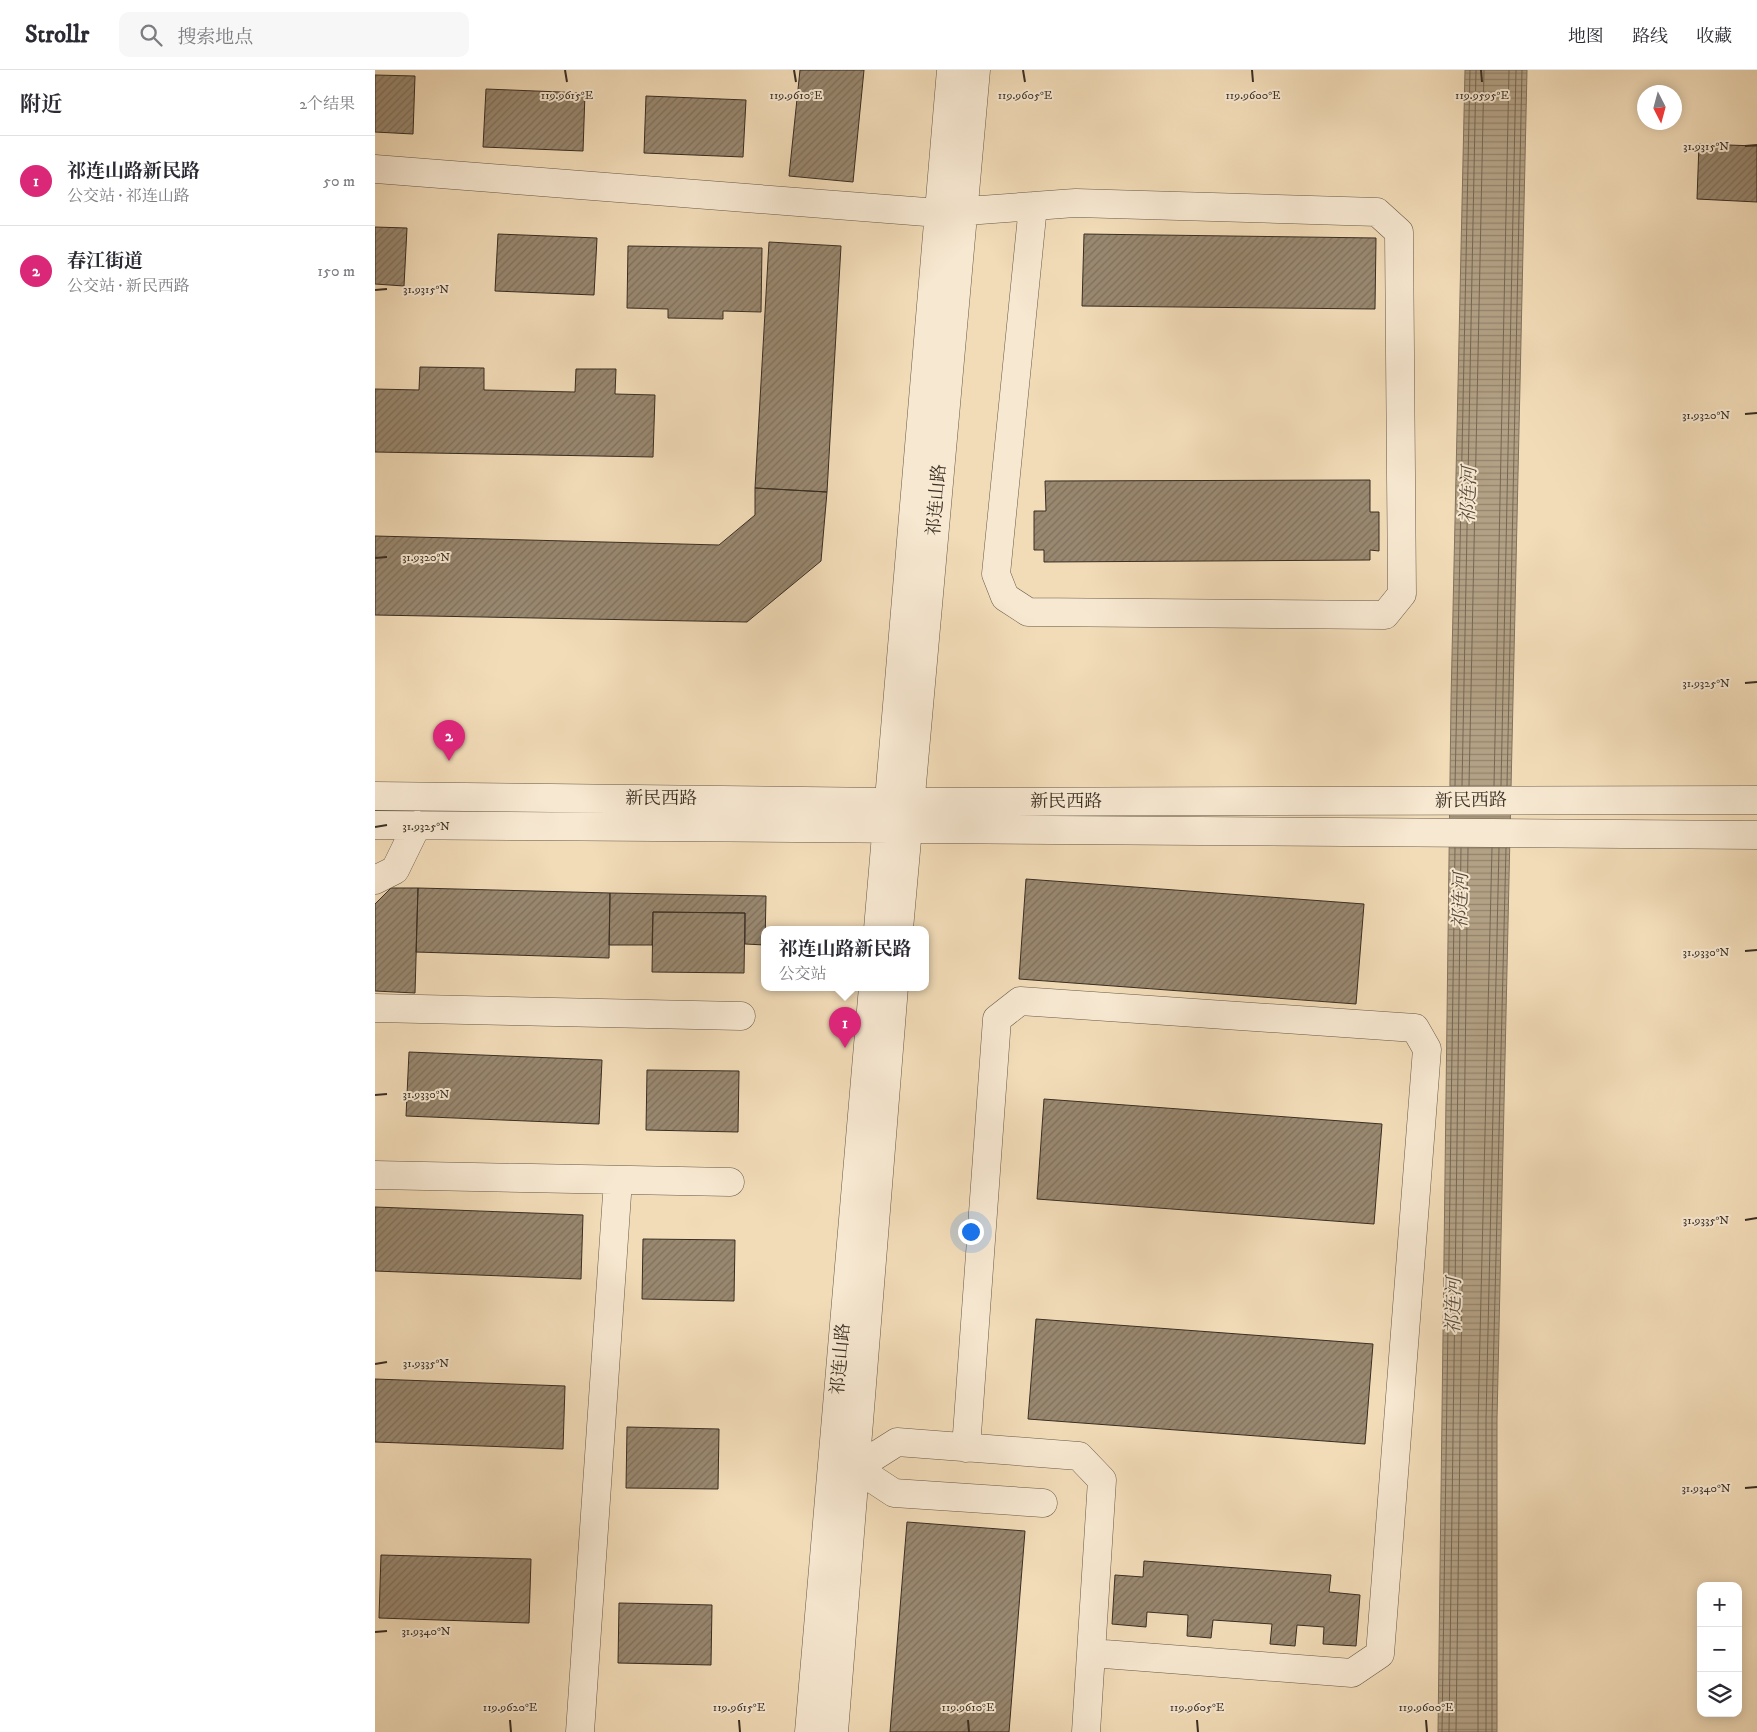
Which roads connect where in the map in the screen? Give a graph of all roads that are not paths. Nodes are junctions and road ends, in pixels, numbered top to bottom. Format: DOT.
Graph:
graph roads {
  1 [pos="951,70"];
  2 [pos="976,70"];
  3 [pos="375,169"];
  4 [pos="1033,206"];
  5 [pos="951,212"];
  6 [pos="375,796"];
  7 [pos="1757,800"];
  8 [pos="899,802"];
  9 [pos="375,825"];
  10 [pos="417,825"];
  11 [pos="897,829"];
  12 [pos="1757,835"];
  13 [pos="375,880"];
  14 [pos="879,926"];
  15 [pos="899,926"];
  16 [pos="873,991"];
  17 [pos="894,991"];
  18 [pos="375,1008"];
  19 [pos="741,1016"];
  20 [pos="375,1175"];
  21 [pos="618,1180"];
  22 [pos="730,1182"];
  23 [pos="966,1448"];
  24 [pos="856,1468"];
  25 [pos="1043,1503"];
  26 [pos="1091,1653"];
  27 [pos="580,1732"];
  28 [pos="809,1732"];
  29 [pos="835,1732"];
  30 [pos="1086,1732"];
  1 -- 5 [label="street, 祁连山路"];
  2 -- 5 [label="street, 祁连山路"];
  3 -- 5 [label="street"];
  4 -- 4 [label="street"];
  4 -- 5 [label="street"];
  5 -- 8 [label="street, 祁连山路"];
  6 -- 8 [label="street, 新民西路"];
  7 -- 8 [label="street, 新民西路"];
  8 -- 11 [label="street, 祁连山路"];
  9 -- 10 [label="street, 新民西路"];
  10 -- 11 [label="street, 新民西路"];
  10 -- 13 [label="street"];
  11 -- 12 [label="street, 新民西路"];
  11 -- 14 [label="street, 祁连山路"];
  11 -- 15 [label="street, 祁连山路"];
  16 -- 28 [label="street, 祁连山路"];
  17 -- 24 [label="street, 祁连山路"];
  18 -- 19 [label="street"];
  20 -- 21 [label="street"];
  21 -- 22 [label="street"];
  21 -- 27 [label="street"];
  23 -- 24 [label="street"];
  23 -- 26 [label="street"];
  23 -- 26 [label="street"];
  24 -- 25 [label="street"];
  24 -- 29 [label="street, 祁连山路"];
  26 -- 30 [label="street"];
}
